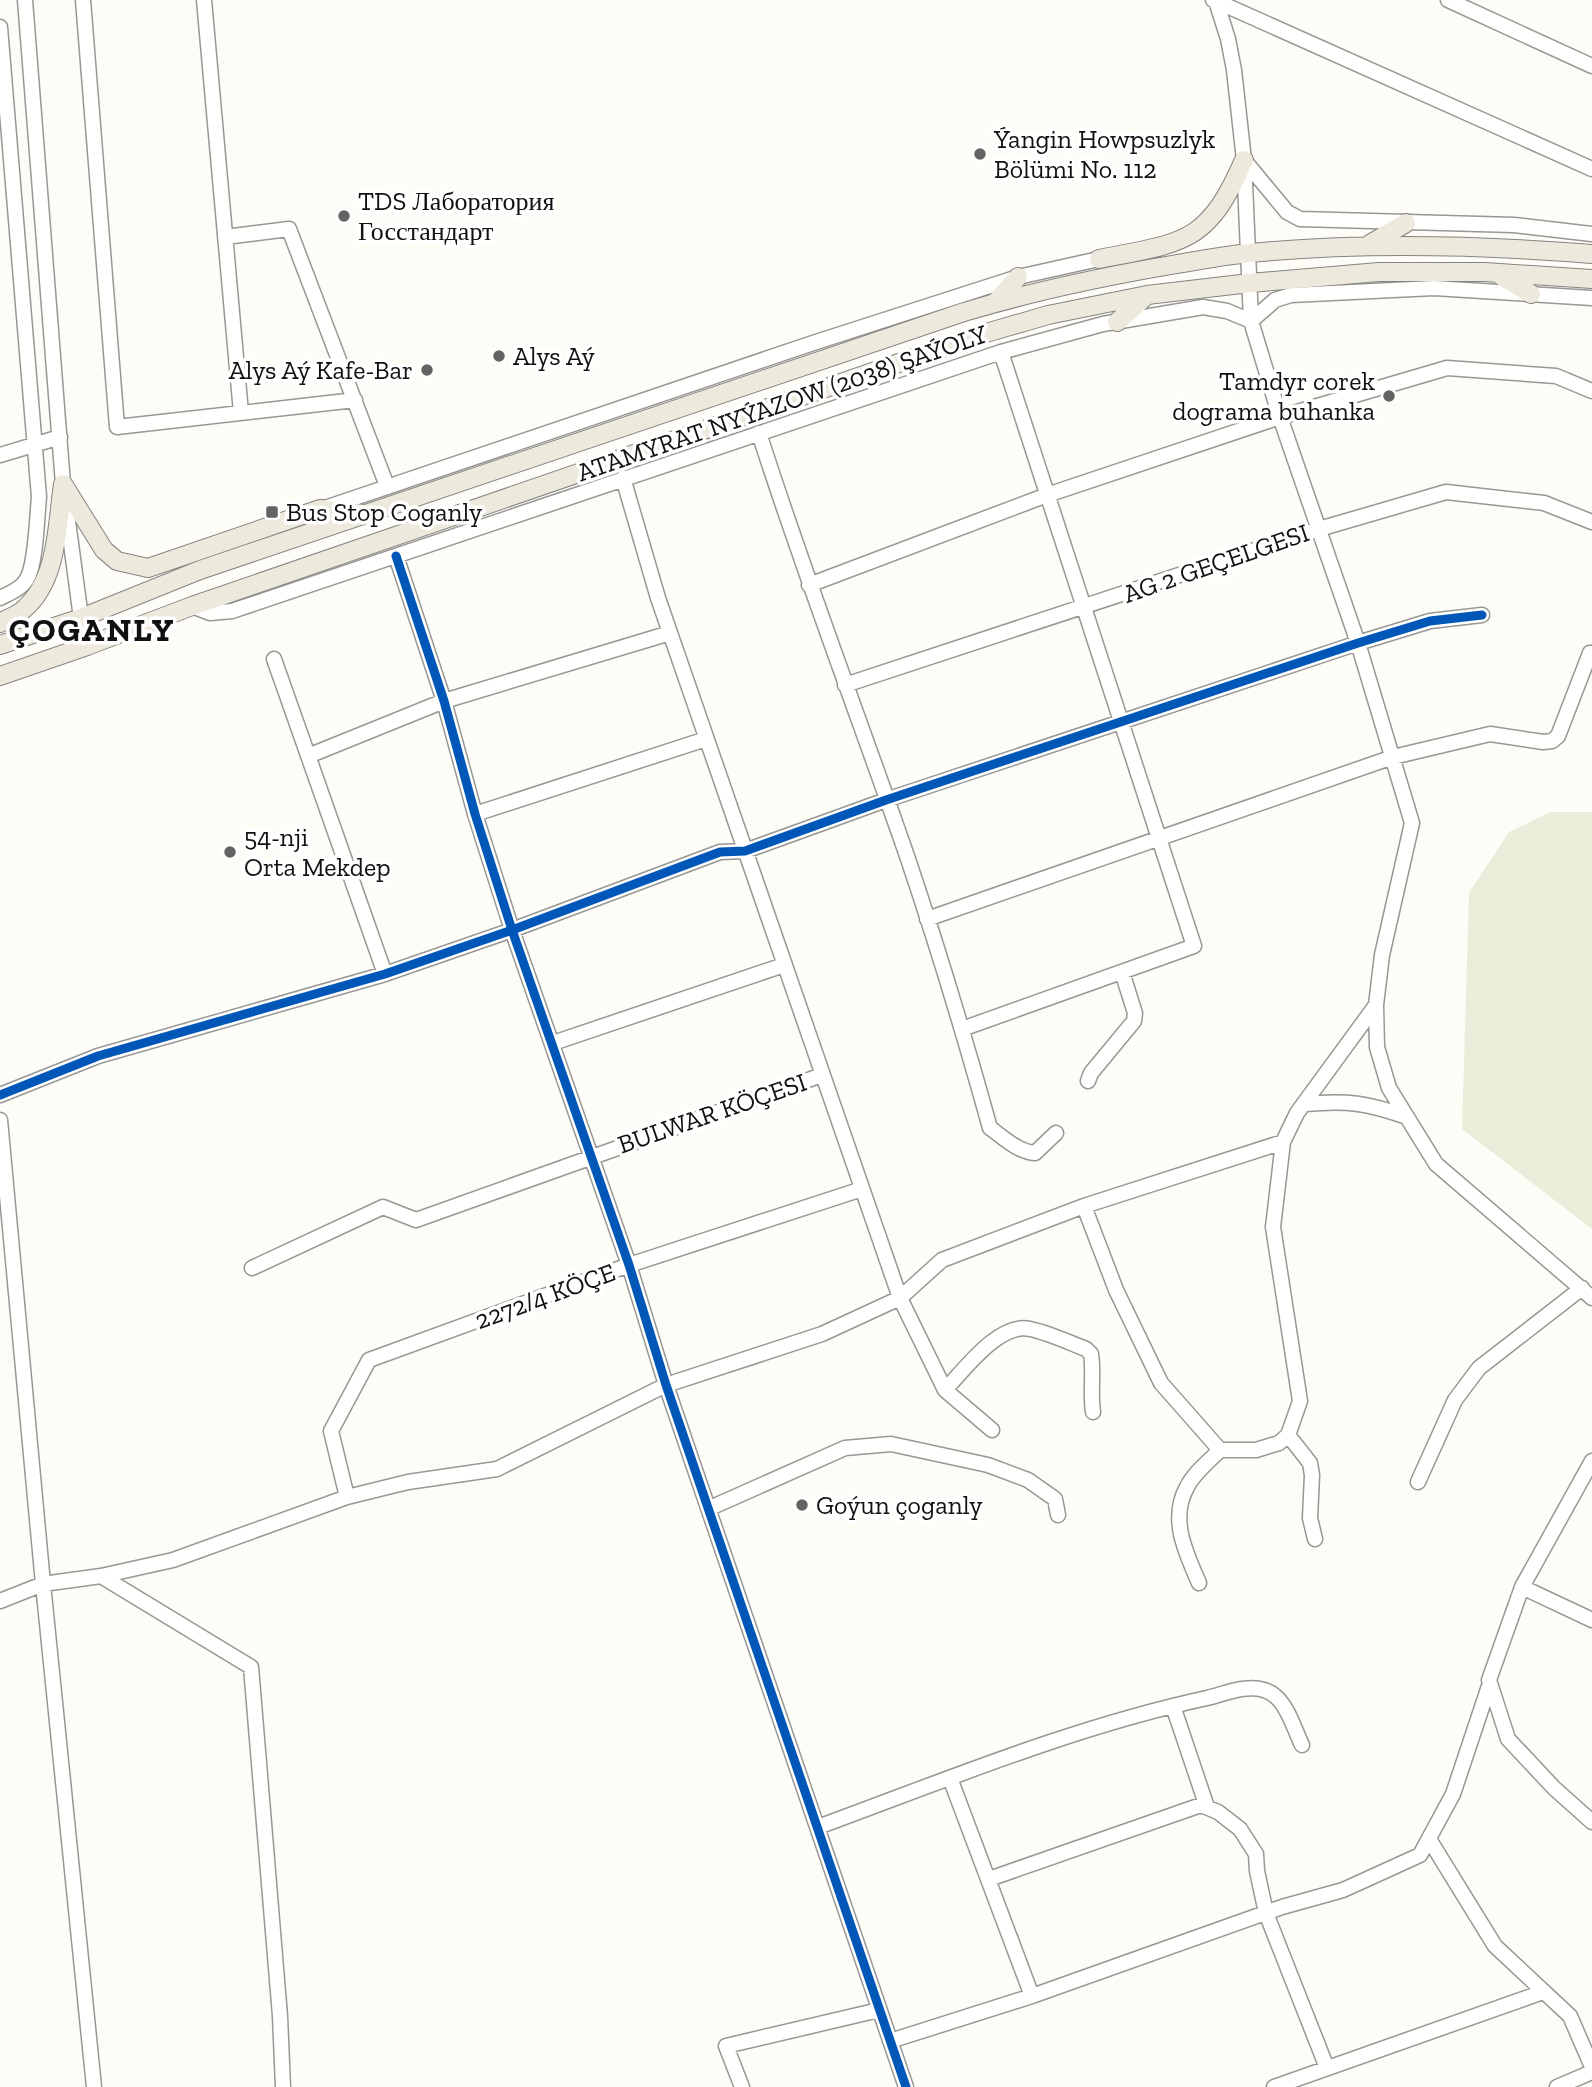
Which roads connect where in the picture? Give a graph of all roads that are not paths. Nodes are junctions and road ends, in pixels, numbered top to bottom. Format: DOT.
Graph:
graph roads {
  1 [pos="25,0"];
  2 [pos="83,0"];
  3 [pos="204,0"];
  4 [pos="1450,0"];
  5 [pos="1214,1"];
  6 [pos="0,27"];
  7 [pos="1592,66"];
  8 [pos="1244,160"];
  9 [pos="1592,169"];
  10 [pos="1406,223"];
  11 [pos="1592,234"];
  12 [pos="225,237"];
  13 [pos="1367,246"];
  14 [pos="1248,253"];
  15 [pos="1592,254"];
  16 [pos="1099,259"];
  17 [pos="1146,269"];
  18 [pos="1497,273"];
  19 [pos="1018,277"];
  20 [pos="1592,279"];
  21 [pos="1250,283"];
  22 [pos="1531,294"];
  23 [pos="1147,295"];
  24 [pos="1592,298"];
  25 [pos="995,303"];
  26 [pos="1117,321"];
  27 [pos="1251,321"];
  28 [pos="1001,352"];
  29 [pos="1592,391"];
  30 [pos="355,400"];
  31 [pos="241,413"];
  32 [pos="1280,417"];
  33 [pos="759,433"];
  34 [pos="60,437"];
  35 [pos="36,443"];
  36 [pos="0,455"];
  37 [pos="623,478"];
  38 [pos="63,484"];
  39 [pos="387,486"];
  40 [pos="1047,495"];
  41 [pos="320,509"];
  42 [pos="371,514"];
  43 [pos="1592,522"];
  44 [pos="1319,529"];
  45 [pos="228,541"];
  46 [pos="396,556"];
  47 [pos="200,570"];
  48 [pos="809,585"];
  49 [pos="0,598"];
  50 [pos="192,606"];
  51 [pos="1084,608"];
  52 [pos="1482,615"];
  53 [pos="81,618"];
  54 [pos="0,623"];
  55 [pos="670,633"];
  56 [pos="1358,643"];
  57 [pos="0,645"];
  58 [pos="87,646"];
  59 [pos="1592,653"];
  60 [pos="274,659"];
  61 [pos="0,676"];
  62 [pos="845,685"];
  63 [pos="444,701"];
  64 [pos="1121,722"];
  65 [pos="706,739"];
  66 [pos="308,756"];
  67 [pos="1394,757"];
  68 [pos="886,800"];
  69 [pos="475,814"];
  70 [pos="1159,839"];
  71 [pos="745,851"];
  72 [pos="927,919"];
  73 [pos="512,930"];
  74 [pos="784,965"];
  75 [pos="1122,972"];
  76 [pos="385,974"];
  77 [pos="1376,1005"];
  78 [pos="962,1029"];
  79 [pos="553,1043"];
  80 [pos="821,1075"];
  81 [pos="1088,1081"];
  82 [pos="0,1095"];
  83 [pos="1306,1104"];
  84 [pos="1406,1117"];
  85 [pos="0,1120"];
  86 [pos="1056,1133"];
  87 [pos="1283,1142"];
  88 [pos="591,1156"];
  89 [pos="862,1189"];
  90 [pos="1084,1206"];
  91 [pos="629,1265"];
  92 [pos="252,1268"];
  93 [pos="1587,1293"];
  94 [pos="900,1298"];
  95 [pos="666,1385"];
  96 [pos="945,1390"];
  97 [pos="1093,1412"];
  98 [pos="992,1430"];
  99 [pos="1288,1435"];
  100 [pos="1220,1450"];
  101 [pos="1592,1461"];
  102 [pos="1418,1482"];
  103 [pos="347,1497"];
  104 [pos="710,1508"];
  105 [pos="1058,1515"];
  106 [pos="1315,1539"];
  107 [pos="101,1576"];
  108 [pos="1199,1583"];
  109 [pos="43,1584"];
  110 [pos="1522,1587"];
  111 [pos="0,1601"];
  112 [pos="1592,1620"];
  113 [pos="1490,1683"];
  114 [pos="1173,1706"];
  115 [pos="1302,1745"];
  116 [pos="950,1778"];
  117 [pos="1207,1807"];
  118 [pos="1592,1822"];
  119 [pos="818,1826"];
  120 [pos="1429,1839"];
  121 [pos="989,1879"];
  122 [pos="1266,1913"];
  123 [pos="1543,1992"];
  124 [pos="1032,1996"];
  125 [pos="879,2010"];
  126 [pos="890,2042"];
  127 [pos="1592,2067"];
  128 [pos="1327,2068"];
  129 [pos="1592,2072"];
  130 [pos="94,2087"];
  131 [pos="283,2087"];
  132 [pos="742,2087"];
  133 [pos="906,2087"];
  134 [pos="1274,2087"];
  135 [pos="1557,2087"];
  1 -- 34 [label="street"];
  2 -- 31 [label="street"];
  3 -- 12 [label="street"];
  4 -- 7 [label="street"];
  5 -- 8 [label="street"];
  5 -- 9 [label="street"];
  6 -- 35 [label="street"];
  8 -- 10 [label="street"];
  8 -- 14 [label="street"];
  8 -- 16 [label="main road"];
  10 -- 11 [label="street"];
  10 -- 13 [label="main road"];
  12 -- 30 [label="street"];
  12 -- 31 [label="street"];
  13 -- 14 [label="main road, ATAMYRAT NYÝAZOW (2038) ŞAÝOLY"];
  13 -- 15 [label="main road, ATAMYRAT NYÝAZOW (2038) ŞAÝOLY"];
  14 -- 17 [label="main road, ATAMYRAT NYÝAZOW (2038) ŞAÝOLY"];
  14 -- 21 [label="street"];
  16 -- 17 [label="main road"];
  16 -- 19 [label="street"];
  17 -- 25 [label="main road, ATAMYRAT NYÝAZOW (2038) ŞAÝOLY"];
  18 -- 20 [label="main road, ATAMYRAT NYÝAZOW (2038) ŞAÝOLY"];
  18 -- 21 [label="main road, ATAMYRAT NYÝAZOW (2038) ŞAÝOLY"];
  18 -- 22 [label="main road"];
  19 -- 25 [label="main road"];
  19 -- 39 [label="street"];
  21 -- 23 [label="main road, ATAMYRAT NYÝAZOW (2038) ŞAÝOLY"];
  21 -- 27 [label="street"];
  22 -- 24 [label="street"];
  22 -- 27 [label="street"];
  23 -- 26 [label="main road"];
  23 -- 50 [label="main road, ATAMYRAT NYÝAZOW (2038) ŞAÝOLY"];
  25 -- 42 [label="main road, ATAMYRAT NYÝAZOW (2038) ŞAÝOLY"];
  26 -- 27 [label="street"];
  26 -- 28 [label="street"];
  27 -- 32 [label="street"];
  28 -- 33 [label="street"];
  28 -- 40 [label="street"];
  29 -- 32 [label="street"];
  30 -- 31 [label="street"];
  30 -- 39 [label="street"];
  32 -- 40 [label="street"];
  32 -- 44 [label="street"];
  33 -- 37 [label="street"];
  33 -- 48 [label="street"];
  34 -- 35 [label="street"];
  34 -- 38 [label="street"];
  35 -- 36 [label="street"];
  35 -- 49 [label="street"];
  37 -- 46 [label="street"];
  37 -- 55 [label="street"];
  38 -- 45 [label="main road"];
  38 -- 53 [label="street"];
  38 -- 54 [label="main road"];
  39 -- 41 [label="street"];
  40 -- 48 [label="street"];
  40 -- 51 [label="street"];
  41 -- 42 [label="main road"];
  41 -- 45 [label="main road"];
  42 -- 47 [label="main road, ATAMYRAT NYÝAZOW (2038) ŞAÝOLY"];
  43 -- 44 [label="street, AG 2 GEÇELGESI"];
  44 -- 51 [label="street, AG 2 GEÇELGESI"];
  44 -- 56 [label="street"];
  45 -- 47 [label="main road"];
  46 -- 50 [label="street"];
  46 -- 63 [label="street"];
  47 -- 53 [label="main road, ATAMYRAT NYÝAZOW (2038) ŞAÝOLY"];
  48 -- 62 [label="street"];
  50 -- 58 [label="main road, ATAMYRAT NYÝAZOW (2038) ŞAÝOLY"];
  51 -- 62 [label="street, AG 2 GEÇELGESI"];
  51 -- 64 [label="street"];
  52 -- 56 [label="street"];
  53 -- 57 [label="main road, ATAMYRAT NYÝAZOW (2038) ŞAÝOLY"];
  53 -- 58 [label="street"];
  55 -- 63 [label="street"];
  55 -- 65 [label="street"];
  56 -- 64 [label="street"];
  56 -- 67 [label="street"];
  58 -- 61 [label="main road, ATAMYRAT NYÝAZOW (2038) ŞAÝOLY"];
  59 -- 67 [label="street"];
  60 -- 66 [label="street"];
  62 -- 68 [label="street"];
  63 -- 66 [label="street"];
  63 -- 69 [label="street"];
  64 -- 68 [label="street"];
  64 -- 70 [label="street"];
  65 -- 69 [label="street"];
  65 -- 71 [label="street"];
  66 -- 76 [label="street"];
  67 -- 70 [label="street"];
  67 -- 77 [label="street"];
  68 -- 71 [label="street"];
  68 -- 72 [label="street"];
  69 -- 73 [label="street"];
  70 -- 72 [label="street"];
  70 -- 75 [label="street"];
  71 -- 73 [label="street"];
  71 -- 74 [label="street"];
  72 -- 78 [label="street"];
  73 -- 76 [label="street"];
  73 -- 79 [label="street"];
  74 -- 79 [label="street"];
  74 -- 80 [label="street"];
  75 -- 78 [label="street"];
  75 -- 81 [label="street"];
  76 -- 82 [label="street"];
  77 -- 83 [label="street"];
  77 -- 84 [label="street"];
  78 -- 86 [label="street"];
  79 -- 88 [label="street"];
  80 -- 88 [label="street, BULWAR KÖÇESI"];
  80 -- 89 [label="street"];
  83 -- 84 [label="street"];
  83 -- 87 [label="street"];
  84 -- 93 [label="street"];
  85 -- 109 [label="street"];
  87 -- 90 [label="street"];
  87 -- 99 [label="street"];
  88 -- 91 [label="street"];
  88 -- 92 [label="street, BULWAR KÖÇESI"];
  89 -- 91 [label="street, 2272/4 KÖÇE"];
  89 -- 94 [label="street"];
  90 -- 94 [label="street"];
  90 -- 100 [label="street"];
  91 -- 95 [label="street"];
  91 -- 103 [label="street, 2272/4 KÖÇE"];
  93 -- 102 [label="street"];
  94 -- 95 [label="street"];
  94 -- 96 [label="street"];
  95 -- 103 [label="street"];
  95 -- 104 [label="street"];
  96 -- 97 [label="street"];
  96 -- 98 [label="street"];
  99 -- 100 [label="street"];
  99 -- 106 [label="street"];
  100 -- 108 [label="street"];
  101 -- 110 [label="street"];
  103 -- 107 [label="street"];
  104 -- 105 [label="street"];
  104 -- 119 [label="street"];
  107 -- 109 [label="street"];
  107 -- 131 [label="street"];
  109 -- 111 [label="street"];
  109 -- 130 [label="street"];
  110 -- 112 [label="street"];
  110 -- 113 [label="street"];
  113 -- 118 [label="street"];
  113 -- 120 [label="street"];
  114 -- 115 [label="street"];
  114 -- 116 [label="street"];
  114 -- 117 [label="street"];
  116 -- 119 [label="street"];
  116 -- 121 [label="street"];
  117 -- 121 [label="street"];
  117 -- 122 [label="street"];
  119 -- 125 [label="street"];
  120 -- 122 [label="street"];
  120 -- 123 [label="street"];
  121 -- 124 [label="street"];
  122 -- 124 [label="street"];
  122 -- 128 [label="street"];
  123 -- 127 [label="street"];
  123 -- 128 [label="street"];
  124 -- 126 [label="street"];
  125 -- 126 [label="street"];
  125 -- 132 [label="street"];
  126 -- 133 [label="street"];
  128 -- 134 [label="street"];
  129 -- 135 [label="street"];
}
